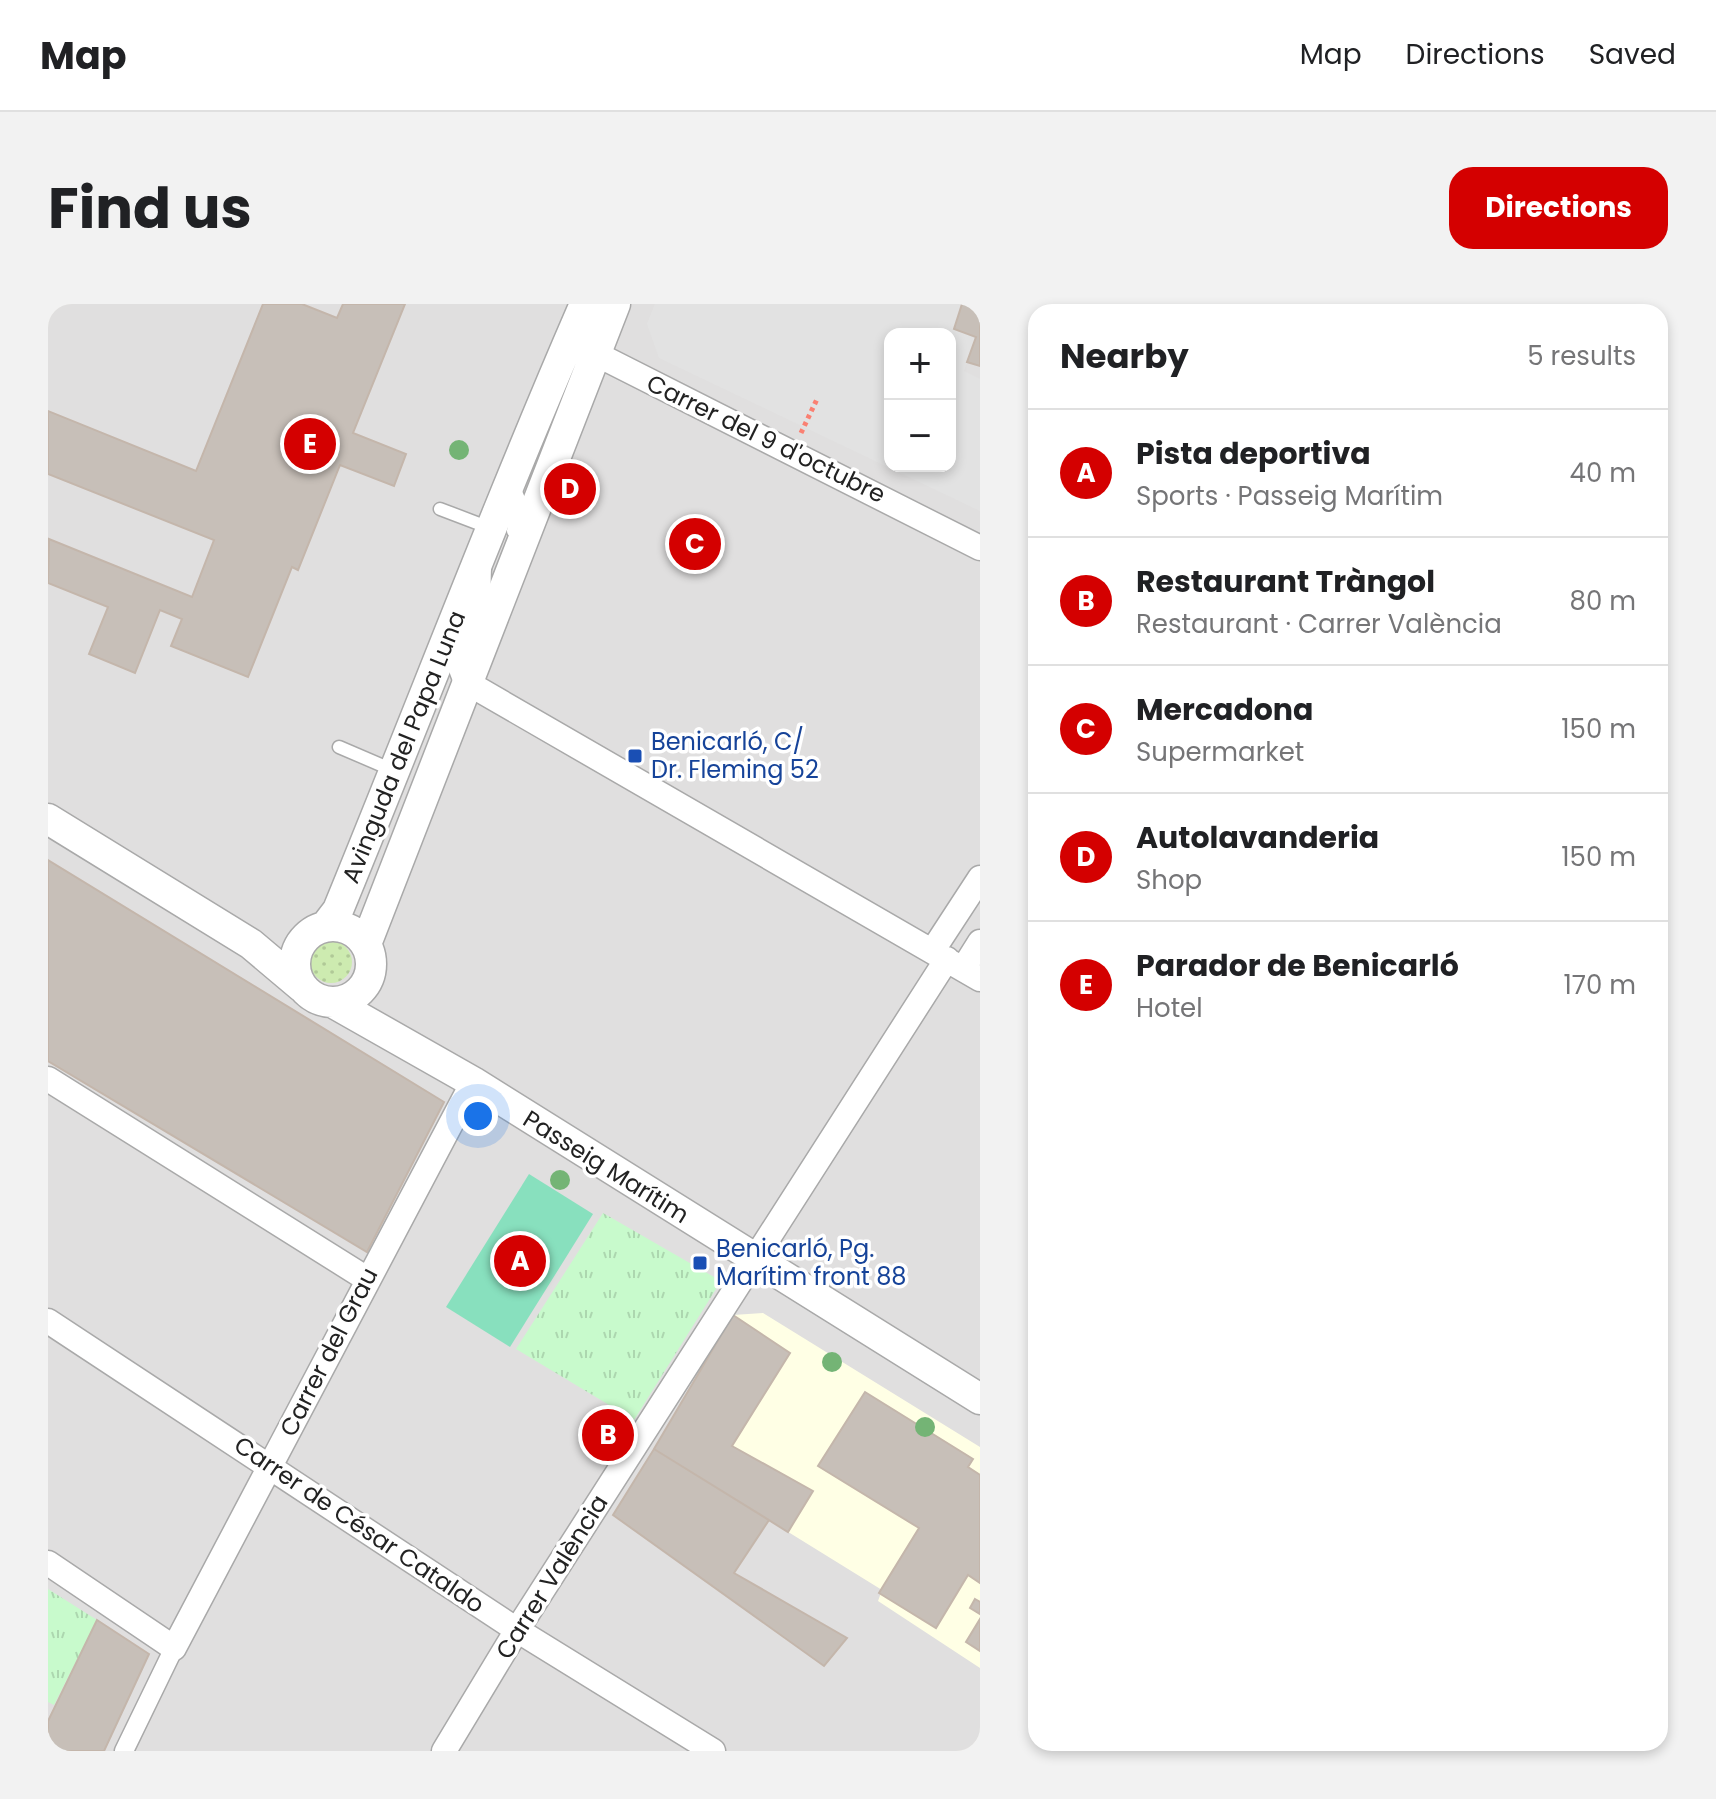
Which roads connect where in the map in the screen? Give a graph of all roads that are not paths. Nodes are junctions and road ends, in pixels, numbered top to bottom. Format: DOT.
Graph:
graph roads {
  1 [pos="585,304"];
  2 [pos="598,304"];
  3 [pos="615,304"];
  4 [pos="597,349"];
  5 [pos="508,481"];
  6 [pos="440,509"];
  7 [pos="488,533"];
  8 [pos="980,548"];
  9 [pos="478,564"];
  10 [pos="507,577"];
  11 [pos="466,682"];
  12 [pos="339,747"];
  13 [pos="396,771"];
  14 [pos="48,819"];
  15 [pos="980,878"];
  16 [pos="314,934"];
  17 [pos="980,942"];
  18 [pos="251,944"];
  19 [pos="366,944"];
  20 [pos="956,964"];
  21 [pos="370,975"];
  22 [pos="302,987"];
  23 [pos="332,1002"];
  24 [pos="396,1036"];
  25 [pos="48,1079"];
  26 [pos="473,1082"];
  27 [pos="753,1261"];
  28 [pos="367,1279"];
  29 [pos="48,1321"];
  30 [pos="980,1399"];
  31 [pos="270,1465"];
  32 [pos="48,1563"];
  33 [pos="517,1630"];
  34 [pos="174,1648"];
  35 [pos="124,1751"];
  36 [pos="444,1751"];
  37 [pos="713,1751"];
  1 -- 5 [label="street, Avinguda del Papa Luna"];
  2 -- 4 [label="street"];
  3 -- 4 [label="street, Avinguda del Papa Luna"];
  4 -- 8 [label="street, Carrer del 9 d'octubre"];
  4 -- 10 [label="street, Avinguda del Papa Luna"];
  5 -- 7 [label="street, Avinguda del Papa Luna"];
  5 -- 10 [label="lane"];
  6 -- 7 [label="lane"];
  7 -- 9 [label="street, Avinguda del Papa Luna"];
  9 -- 11 [label="street, Avinguda del Papa Luna"];
  9 -- 13 [label="street, Avinguda del Papa Luna"];
  10 -- 11 [label="street, Avinguda del Papa Luna"];
  11 -- 19 [label="street, Avinguda del Papa Luna"];
  11 -- 20 [label="street"];
  12 -- 13 [label="lane"];
  13 -- 16 [label="street, Avinguda del Papa Luna"];
  14 -- 18 [label="street"];
  15 -- 20 [label="street, Carrer València"];
  16 -- 18 [label="street"];
  16 -- 19 [label="street"];
  16 -- 22 [label="street"];
  17 -- 20 [label="street, Carrer València"];
  18 -- 22 [label="street"];
  19 -- 21 [label="street"];
  20 -- 27 [label="street, Carrer València"];
  21 -- 23 [label="street"];
  21 -- 24 [label="street, Passeig Marítim"];
  22 -- 23 [label="street"];
  23 -- 24 [label="street, Passeig Marítim"];
  24 -- 26 [label="street, Passeig Marítim"];
  25 -- 28 [label="street"];
  26 -- 27 [label="street, Passeig Marítim"];
  26 -- 28 [label="street, Carrer del Grau"];
  27 -- 30 [label="street, Passeig Marítim"];
  27 -- 33 [label="street, Carrer València"];
  28 -- 31 [label="street, Carrer del Grau"];
  29 -- 31 [label="street, Carrer de César Cataldo"];
  31 -- 33 [label="street, Carrer de César Cataldo"];
  31 -- 34 [label="street, Carrer del Grau"];
  32 -- 34 [label="street"];
  33 -- 36 [label="street, Carrer València"];
  33 -- 37 [label="street, Carrer de César Cataldo"];
  34 -- 35 [label="street, Carrer del Grau"];
}
